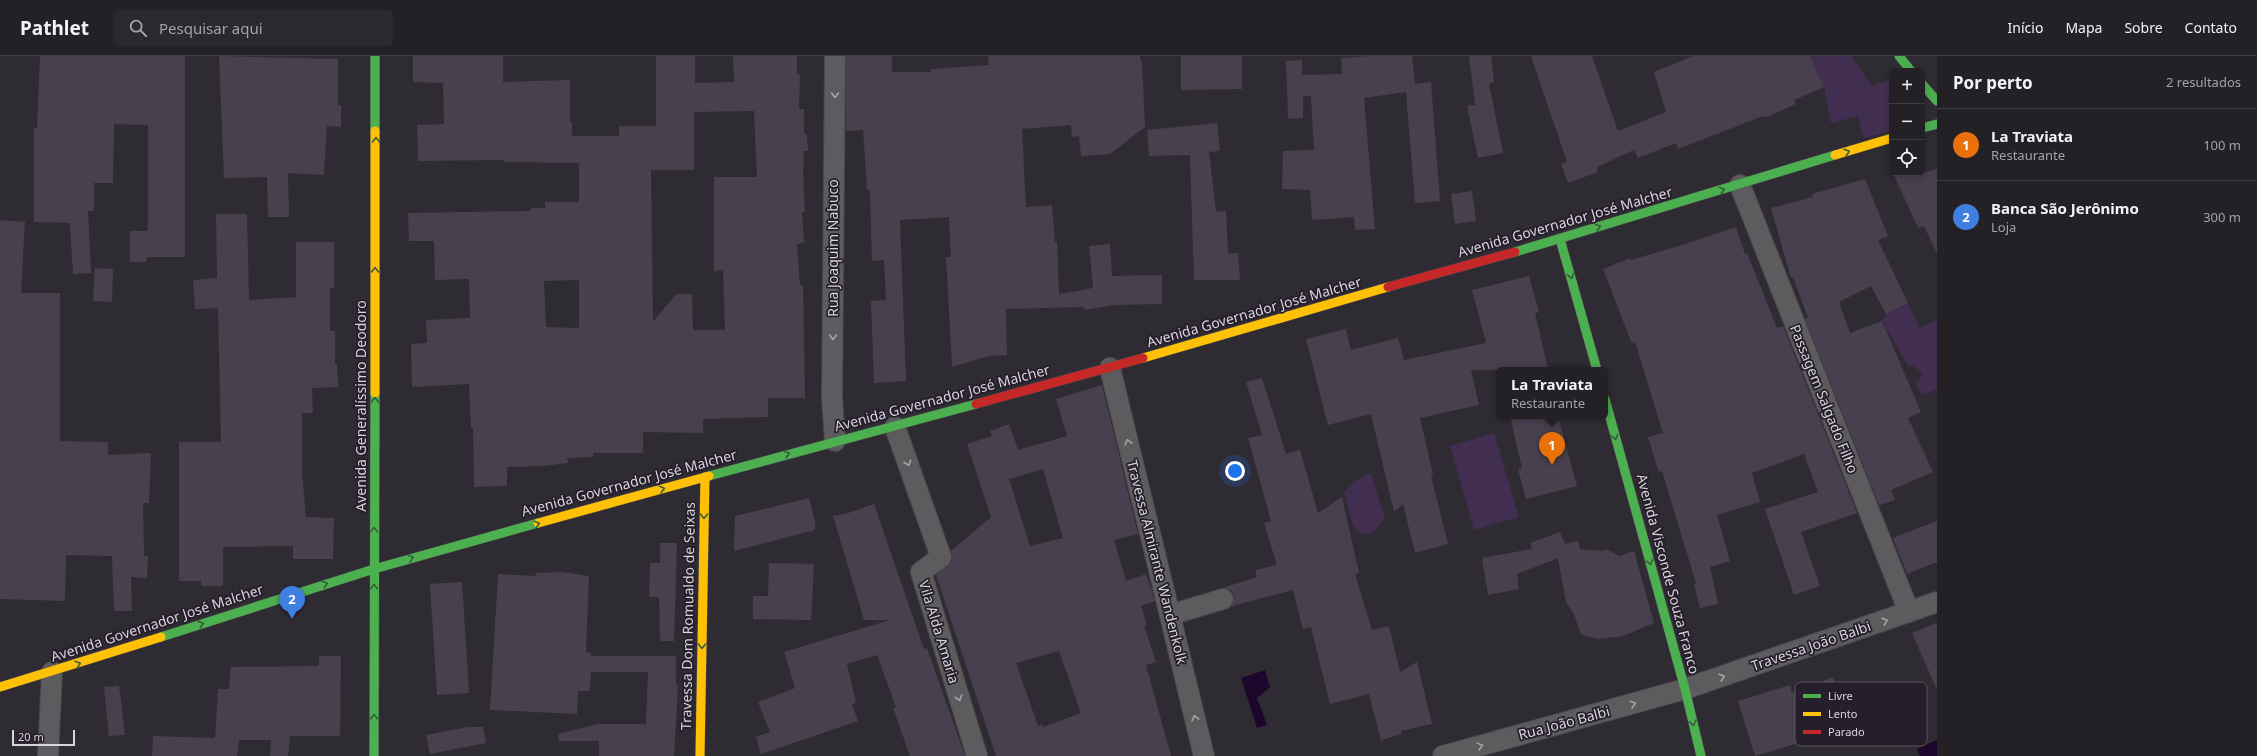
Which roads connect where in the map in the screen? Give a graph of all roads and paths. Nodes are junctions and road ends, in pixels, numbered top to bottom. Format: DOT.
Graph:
graph roads {
  1 [pos="375,56"];
  2 [pos="835,56"];
  3 [pos="1899,56"];
  4 [pos="1909,68"];
  5 [pos="1925,87"];
  6 [pos="1937,101"];
  7 [pos="1937,124"];
  8 [pos="1925,127"];
  9 [pos="1889,139"];
  10 [pos="1740,185"];
  11 [pos="1560,238"];
  12 [pos="1596,367"];
  13 [pos="1110,368"];
  14 [pos="1608,411"];
  15 [pos="895,427"];
  16 [pos="836,441"];
  17 [pos="705,477"];
  18 [pos="374,568"];
  19 [pos="1223,599"];
  20 [pos="1937,602"];
  21 [pos="1909,612"];
  22 [pos="1170,614"];
  23 [pos="52,672"];
  24 [pos="0,687"];
  25 [pos="1685,689"];
  26 [pos="48,756"];
  27 [pos="374,756"];
  28 [pos="700,756"];
  29 [pos="976,756"];
  30 [pos="1204,756"];
  31 [pos="1442,756"];
  32 [pos="1701,756"];
  18 -- 1 [label="main road, Avenida Generalíssimo Deodoro, one-way"];
  2 -- 16 [label="street, Rua Joaquim Nabuco, one-way"];
  3 -- 4 [label="main road"];
  5 -- 6 [label="main road"];
  7 -- 8 [label="main road"];
  10 -- 9 [label="main road, Avenida Governador José Malcher, one-way"];
  11 -- 10 [label="main road, Avenida Governador José Malcher, one-way"];
  10 -- 21 [label="street, Passagem Salgado Filho"];
  11 -- 12 [label="main road, one-way"];
  11 -- 13 [label="main road, Avenida Governador José Malcher"];
  13 -- 15 [label="main road, Avenida Governador José Malcher"];
  22 -- 13 [label="street, Travessa Almirante Wandenkolk, one-way"];
  14 -- 25 [label="main road, Avenida Visconde Souza Franco, one-way"];
  15 -- 16 [label="main road, Avenida Governador José Malcher"];
  15 -- 29 [label="street, Vila Alda Amaria, one-way"];
  17 -- 16 [label="main road, Avenida Governador José Malcher, one-way"];
  18 -- 17 [label="main road, Avenida Governador José Malcher, one-way"];
  17 -- 28 [label="main road, Travessa Dom Romualdo de Seixas, one-way"];
  23 -- 18 [label="main road, Avenida Governador José Malcher, one-way"];
  27 -- 18 [label="main road, Avenida Generalíssimo Deodoro, one-way"];
  19 -- 22 [label="street"];
  20 -- 21 [label="street, Travessa João Balbi"];
  25 -- 21 [label="street, Travessa João Balbi, one-way"];
  30 -- 22 [label="street, Travessa Almirante Wandenkolk, one-way"];
  23 -- 24 [label="main road, Avenida Governador José Malcher"];
  23 -- 26 [label="street"];
  31 -- 25 [label="street, Rua João Balbi, one-way"];
  25 -- 32 [label="main road, Avenida Visconde Souza Franco, one-way"];
}
